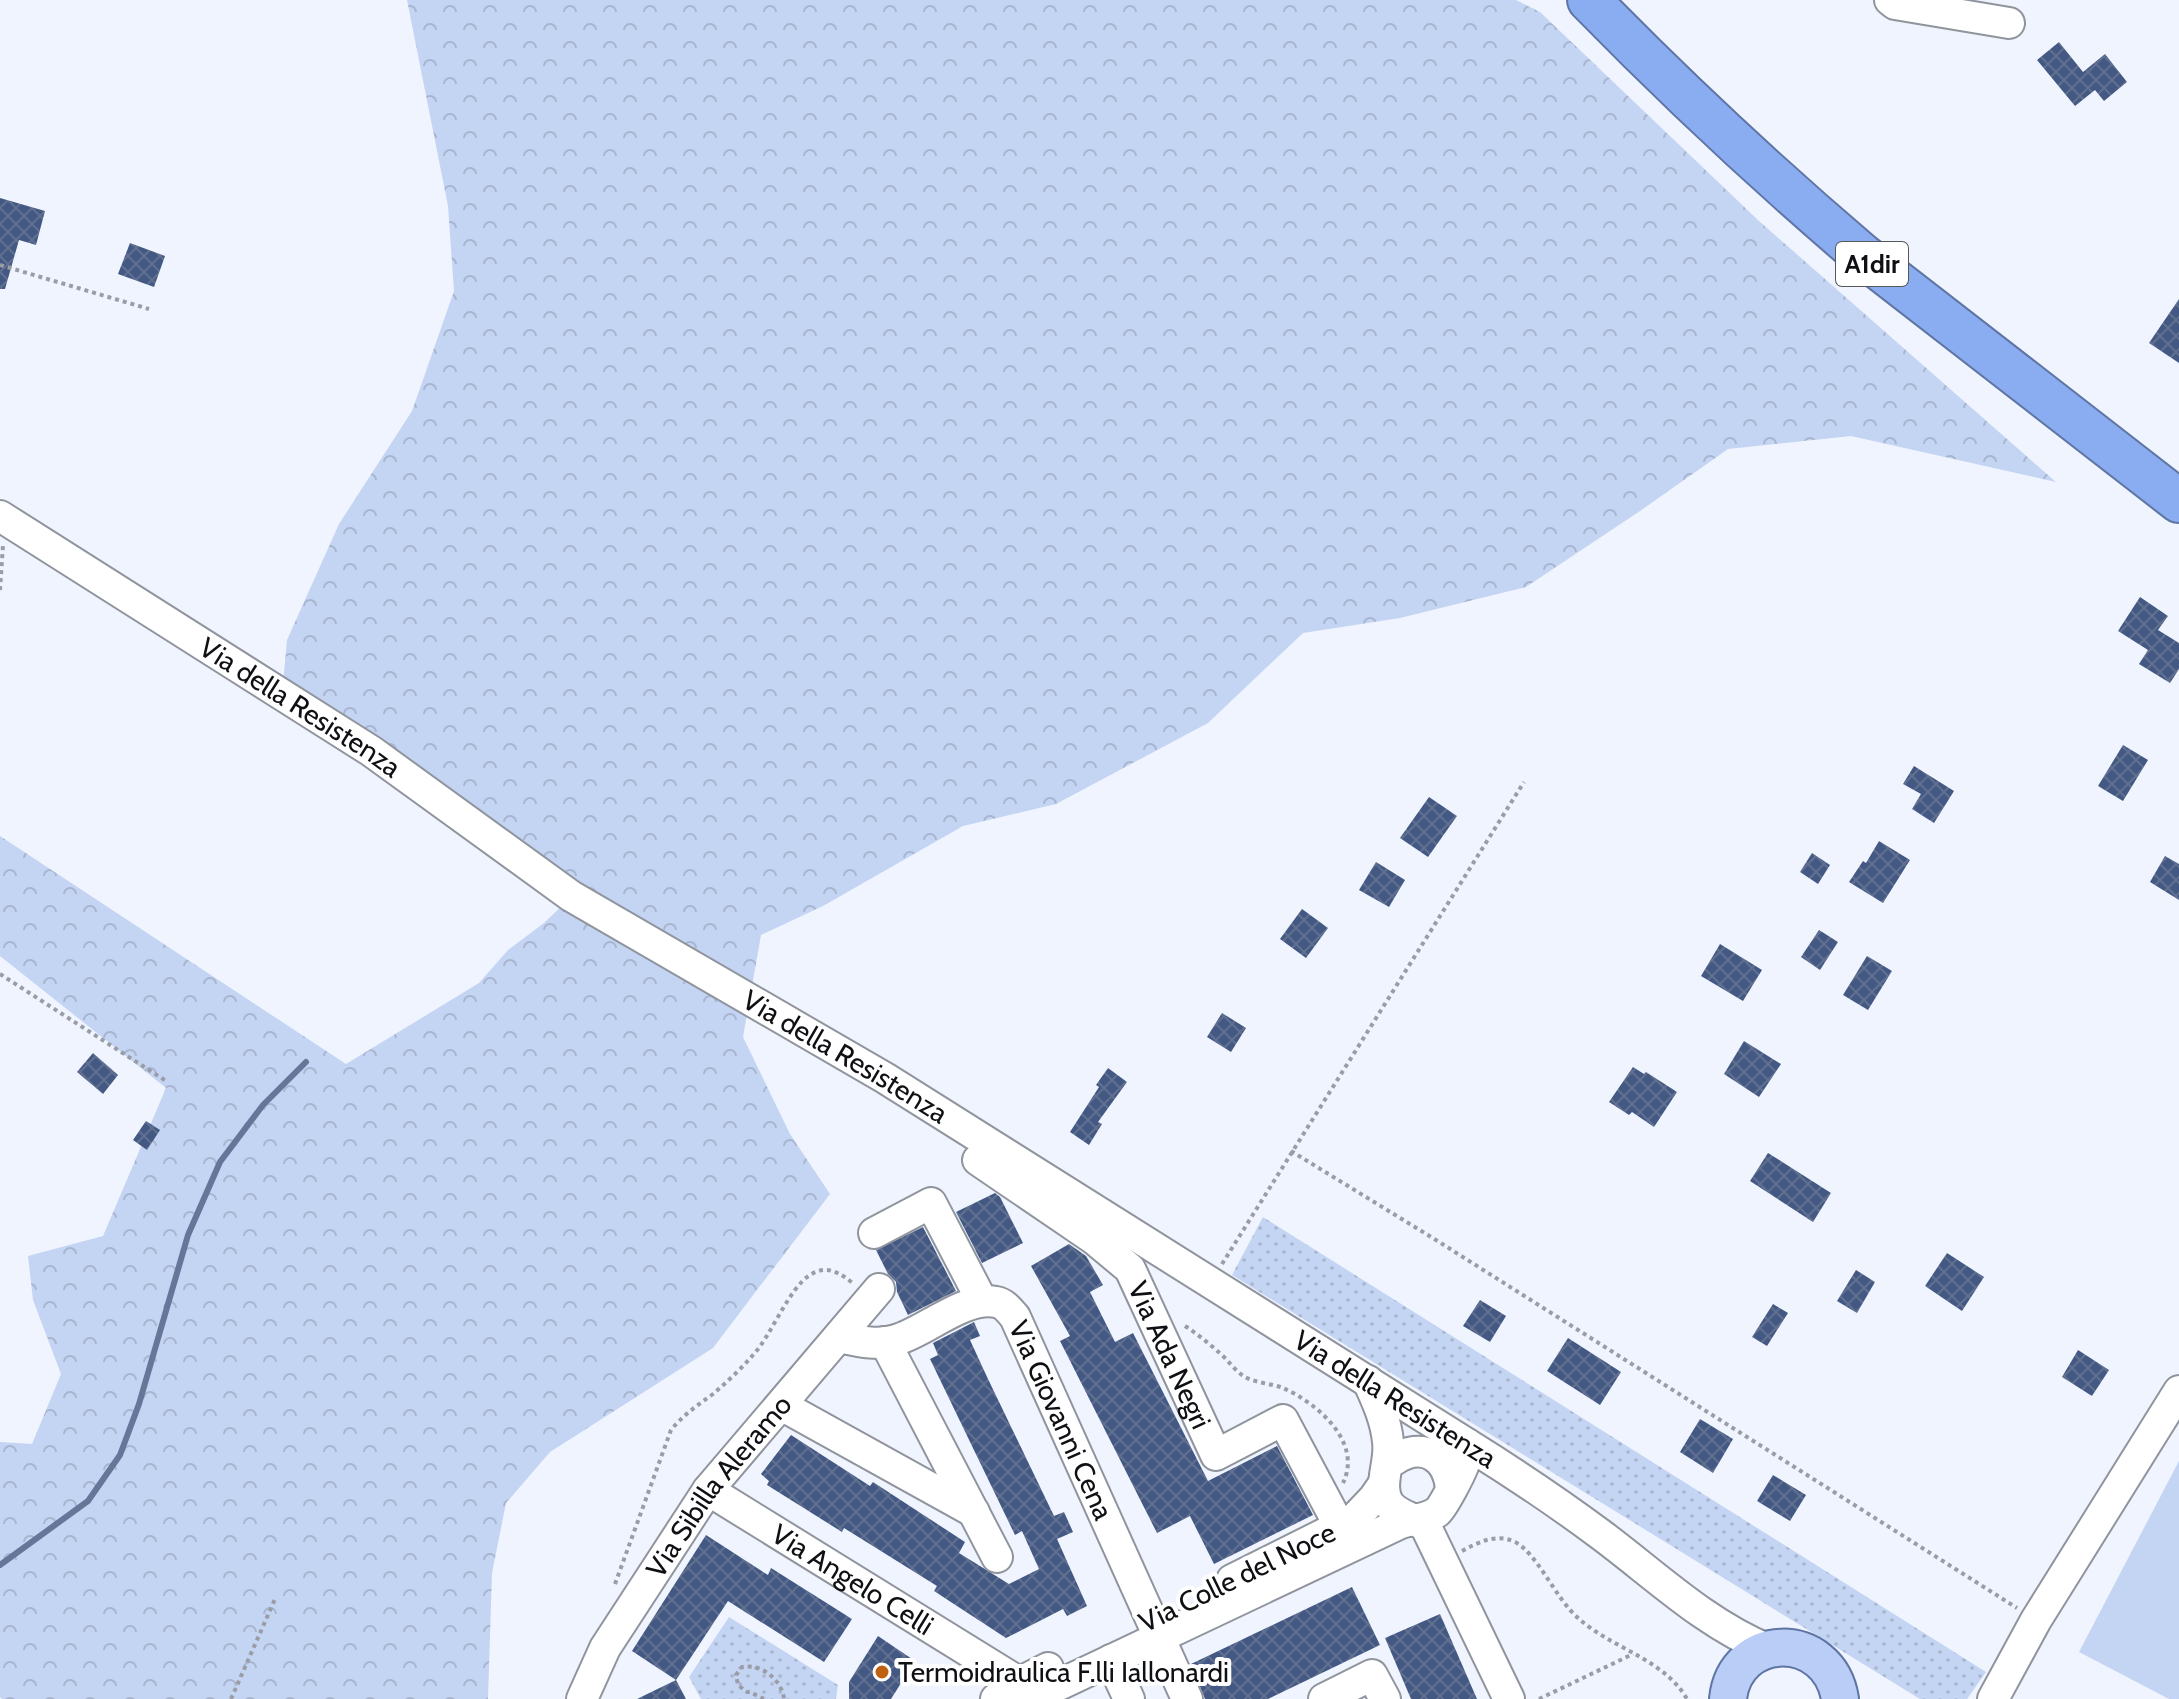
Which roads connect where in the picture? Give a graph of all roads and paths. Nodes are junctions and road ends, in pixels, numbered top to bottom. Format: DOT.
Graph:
graph roads {
  1 [pos="1589,0"];
  2 [pos="1626,0"];
  3 [pos="1890,0"];
  4 [pos="2009,23"];
  5 [pos="0,265"];
  6 [pos="149,309"];
  7 [pos="2179,465"];
  8 [pos="2179,501"];
  9 [pos="2,517"];
  10 [pos="0,590"];
  11 [pos="1524,782"];
  12 [pos="0,974"];
  13 [pos="166,1081"];
  14 [pos="979,1137"];
  15 [pos="1291,1151"];
  16 [pos="874,1233"];
  17 [pos="1210,1283"];
  18 [pos="875,1293"];
  19 [pos="982,1301"];
  20 [pos="839,1337"];
  21 [pos="885,1342"];
  22 [pos="1368,1381"];
  23 [pos="2179,1391"];
  24 [pos="781,1405"];
  25 [pos="1435,1424"];
  26 [pos="1467,1444"];
  27 [pos="1388,1472"];
  28 [pos="1521,1478"];
  29 [pos="708,1490"];
  30 [pos="1447,1498"];
  31 [pos="974,1512"];
  32 [pos="1414,1519"];
  33 [pos="1340,1527"];
  34 [pos="997,1557"];
  35 [pos="1441,1558"];
  36 [pos="614,1588"];
  37 [pos="275,1599"];
  38 [pos="1686,1601"];
  39 [pos="2036,1620"];
  40 [pos="1155,1628"];
  41 [pos="1767,1649"];
  42 [pos="1633,1654"];
  43 [pos="1111,1660"];
  44 [pos="1730,1689"];
  45 [pos="1021,1694"];
  46 [pos="760,1698"];
  47 [pos="783,1698"];
  48 [pos="1842,1698"];
  49 [pos="231,1699"];
  50 [pos="582,1699"];
  51 [pos="1129,1699"];
  52 [pos="1187,1699"];
  53 [pos="1324,1699"];
  54 [pos="1385,1699"];
  55 [pos="1509,1699"];
  56 [pos="1539,1699"];
  57 [pos="1687,1699"];
  58 [pos="1993,1699"];
  1 -- 8 [label="highway, A1dir"];
  2 -- 7 [label="highway, A1dir"];
  3 -- 4 [label="street"];
  5 -- 6 [label="path"];
  9 -- 10 [label="path"];
  9 -- 14 [label="street, Via della Resistenza"];
  11 -- 15 [label="path"];
  12 -- 13 [label="path"];
  14 -- 17 [label="street, Via della Resistenza"];
  14 -- 33 [label="street, Via Ada Negri"];
  15 -- 17 [label="path"];
  15 -- 39 [label="path"];
  16 -- 19 [label="street"];
  17 -- 22 [label="street, Via della Resistenza"];
  18 -- 20 [label="street, Via Sibilla Aleramo"];
  18 -- 36 [label="path"];
  19 -- 21 [label="street, Via Giovanni Cena"];
  19 -- 40 [label="street, Via Giovanni Cena"];
  20 -- 21 [label="street, Via Giovanni Cena"];
  20 -- 24 [label="street, Via Sibilla Aleramo"];
  21 -- 31 [label="street"];
  22 -- 25 [label="street, Via della Resistenza"];
  22 -- 27 [label="street"];
  23 -- 39 [label="street"];
  24 -- 29 [label="street, Via Sibilla Aleramo"];
  24 -- 31 [label="street"];
  25 -- 26 [label="street, Via della Resistenza"];
  25 -- 27 [label="street, Via Colle del Noce"];
  26 -- 28 [label="street, Via della Resistenza"];
  26 -- 30 [label="street"];
  27 -- 30 [label="street"];
  27 -- 32 [label="street"];
  27 -- 33 [label="street, Via Colle del Noce"];
  28 -- 30 [label="street, Via Colle del Noce"];
  28 -- 38 [label="street, Via della Resistenza"];
  29 -- 45 [label="street, Via Angelo Celli"];
  29 -- 50 [label="street, Via Sibilla Aleramo"];
  30 -- 32 [label="street, Via Colle del Noce"];
  30 -- 35 [label="street"];
  31 -- 34 [label="street"];
  32 -- 35 [label="street"];
  32 -- 40 [label="street, Via Colle del Noce"];
  33 -- 40 [label="street, Via Colle del Noce"];
  35 -- 42 [label="path"];
  35 -- 55 [label="street"];
  37 -- 49 [label="path"];
  38 -- 41 [label="street, Via della Resistenza"];
  38 -- 44 [label="street, Via della Resistenza"];
  39 -- 58 [label="street"];
  40 -- 43 [label="street, Via Colle del Noce"];
  40 -- 45 [label="street, Via Colle del Noce"];
  40 -- 52 [label="street, Via Giovanni Cena"];
  41 -- 44 [label="main road"];
  41 -- 48 [label="main road"];
  42 -- 56 [label="path"];
  42 -- 57 [label="path"];
  43 -- 45 [label="street, Via Colle del Noce"];
  43 -- 51 [label="street"];
  46 -- 47 [label="path"];
  53 -- 54 [label="street"];
}
